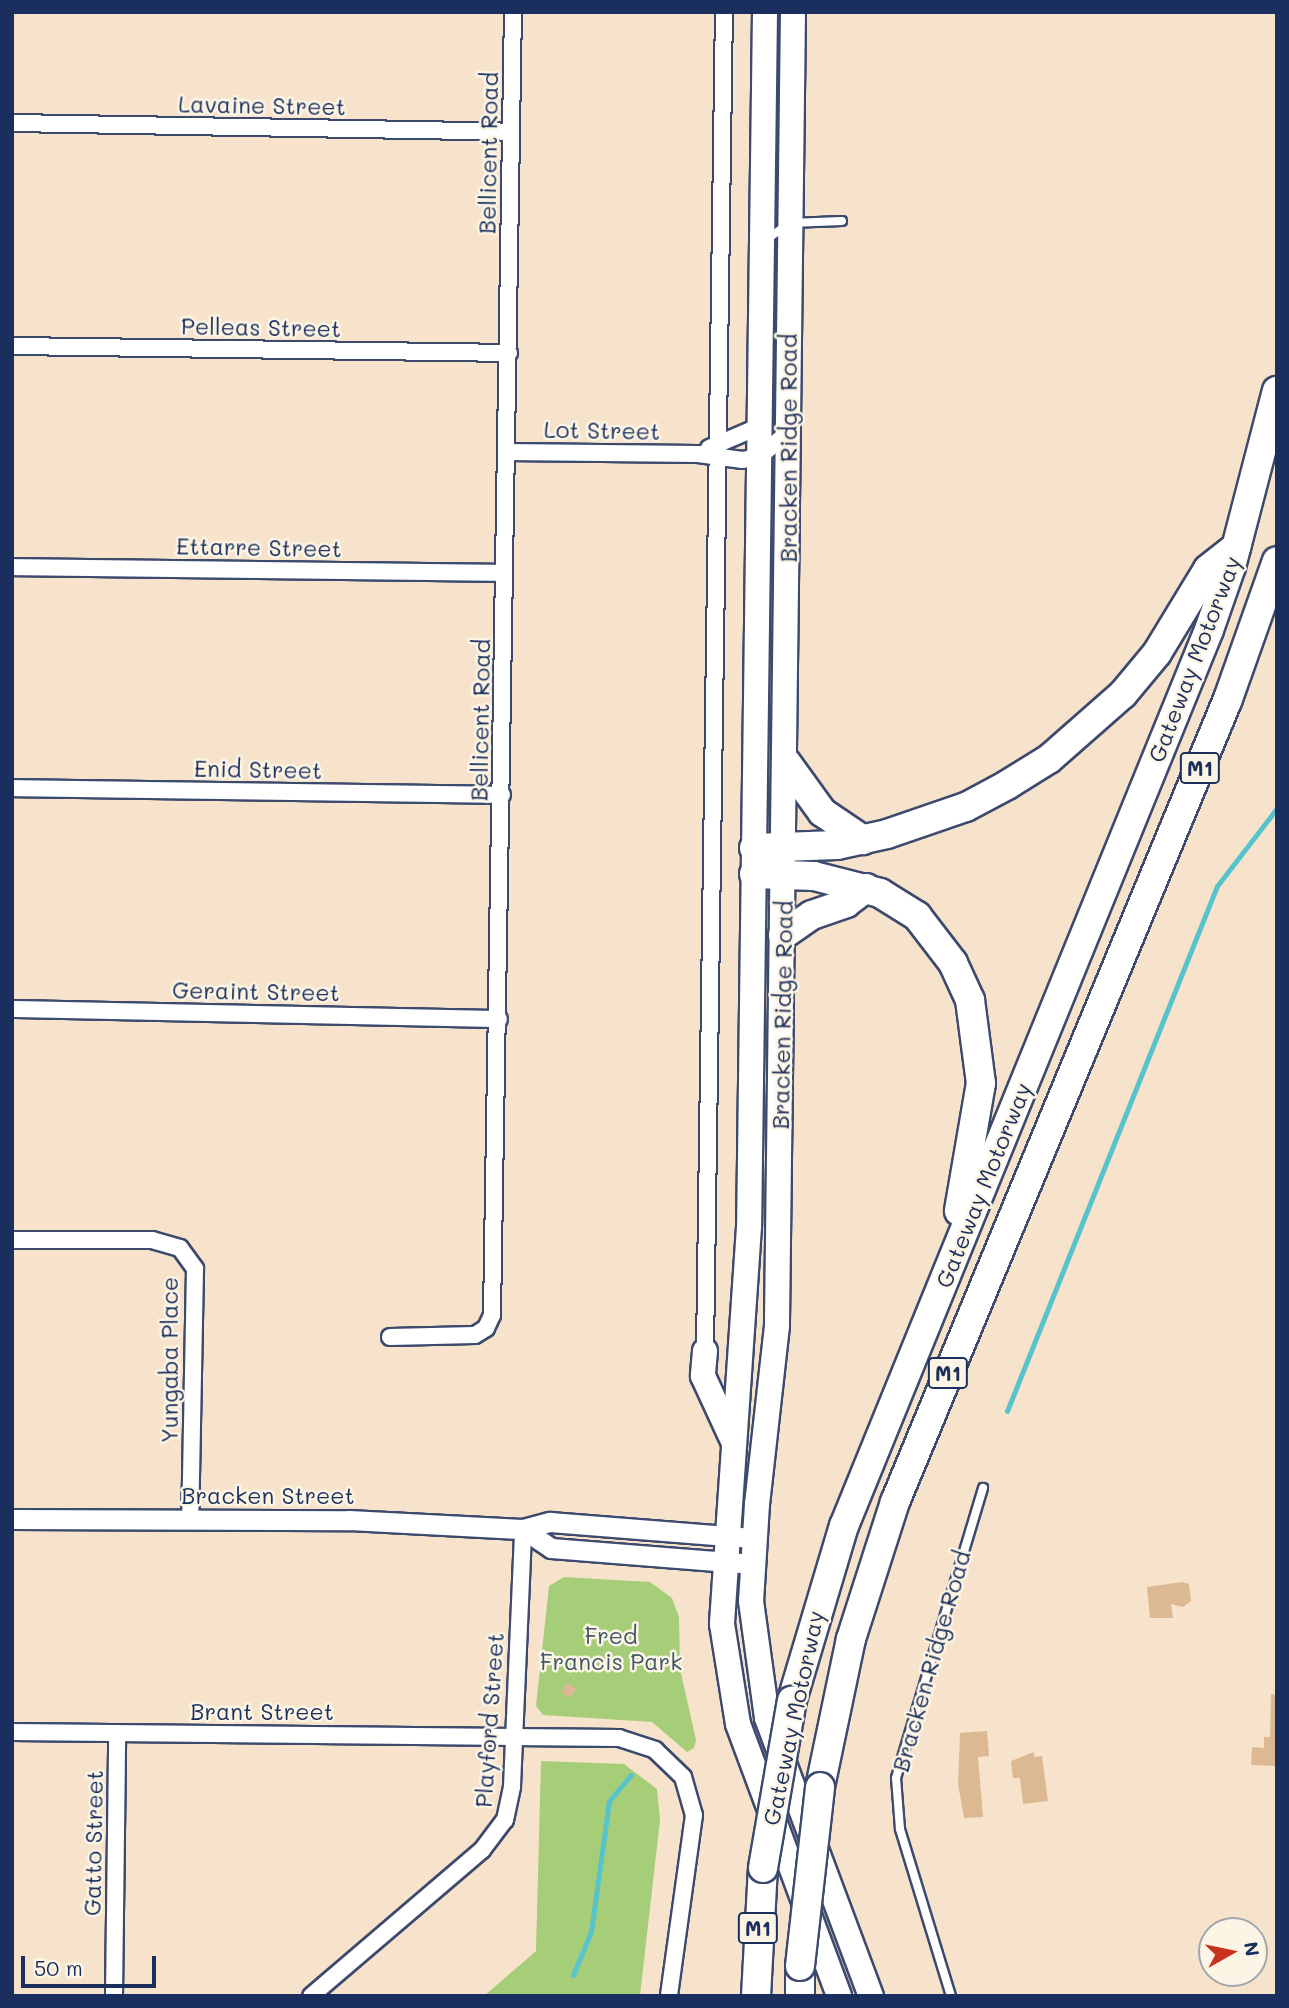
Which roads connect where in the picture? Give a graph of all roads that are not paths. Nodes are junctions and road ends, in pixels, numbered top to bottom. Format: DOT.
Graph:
graph roads {
  1 [pos="513,12"];
  2 [pos="724,12"];
  3 [pos="765,12"];
  4 [pos="793,12"];
  5 [pos="12,123"];
  6 [pos="511,132"];
  7 [pos="842,221"];
  8 [pos="790,223"];
  9 [pos="762,242"];
  10 [pos="12,346"];
  11 [pos="509,353"];
  12 [pos="1277,391"];
  13 [pos="760,426"];
  14 [pos="789,432"];
  15 [pos="506,452"];
  16 [pos="716,452"];
  17 [pos="760,456"];
  18 [pos="1236,547"];
  19 [pos="1277,561"];
  20 [pos="12,567"];
  21 [pos="504,573"];
  22 [pos="786,762"];
  23 [pos="12,788"];
  24 [pos="502,795"];
  25 [pos="863,840"];
  26 [pos="754,861"];
  27 [pos="784,862"];
  28 [pos="866,888"];
  29 [pos="783,934"];
  30 [pos="12,1009"];
  31 [pos="499,1019"];
  32 [pos="963,1234"];
  33 [pos="12,1240"];
  34 [pos="390,1337"];
  35 [pos="705,1351"];
  36 [pos="733,1441"];
  37 [pos="983,1488"];
  38 [pos="12,1519"];
  39 [pos="190,1519"];
  40 [pos="523,1529"];
  41 [pos="725,1536"];
  42 [pos="755,1538"];
  43 [pos="722,1563"];
  44 [pos="753,1564"];
  45 [pos="12,1732"];
  46 [pos="117,1733"];
  47 [pos="512,1736"];
  48 [pos="114,1996"];
  49 [pos="312,1996"];
  50 [pos="670,1996"];
  51 [pos="756,1996"];
  52 [pos="800,1996"];
  53 [pos="839,1996"];
  54 [pos="871,1996"];
  55 [pos="951,1996"];
  1 -- 6 [label="street, Bellicent Road"];
  2 -- 16 [label="street"];
  3 -- 9 [label="main road, Bracken Ridge Road"];
  4 -- 8 [label="main road, Bracken Ridge Road"];
  5 -- 6 [label="street, Lavaine Street"];
  6 -- 11 [label="street, Bellicent Road"];
  7 -- 8 [label="lane"];
  8 -- 9 [label="lane"];
  8 -- 14 [label="main road, Bracken Ridge Road"];
  9 -- 13 [label="main road, Bracken Ridge Road"];
  10 -- 11 [label="street, Pelleas Street"];
  11 -- 15 [label="street, Bellicent Road"];
  12 -- 18 [label="highway, Gateway Motorway / M1"];
  13 -- 16 [label="street"];
  13 -- 17 [label="main road, Bracken Ridge Road"];
  14 -- 17 [label="street"];
  14 -- 22 [label="main road, Bracken Ridge Road"];
  15 -- 16 [label="street, Lot Street"];
  15 -- 21 [label="street, Bellicent Road"];
  16 -- 17 [label="street, Lot Street"];
  16 -- 35 [label="street"];
  17 -- 26 [label="main road, Bracken Ridge Road"];
  18 -- 25 [label="highway"];
  18 -- 32 [label="highway, Gateway Motorway / M1"];
  19 -- 52 [label="highway, Gateway Motorway / M1, bridge"];
  20 -- 21 [label="street, Ettarre Street"];
  21 -- 24 [label="street, Bellicent Road"];
  22 -- 25 [label="highway"];
  22 -- 27 [label="main road, Bracken Ridge Road"];
  23 -- 24 [label="street, Enid Street"];
  24 -- 31 [label="street, Bellicent Road"];
  25 -- 27 [label="highway"];
  26 -- 27 [label="highway"];
  26 -- 36 [label="main road, Bracken Ridge Road"];
  27 -- 28 [label="highway"];
  27 -- 29 [label="main road, Bracken Ridge Road"];
  28 -- 29 [label="highway"];
  28 -- 32 [label="highway"];
  29 -- 42 [label="main road, Bracken Ridge Road"];
  30 -- 31 [label="street, Geraint Street"];
  31 -- 34 [label="street, Bellicent Road"];
  32 -- 51 [label="highway, Gateway Motorway / M1, bridge"];
  33 -- 39 [label="street, Yungaba Place"];
  35 -- 36 [label="main road"];
  36 -- 41 [label="main road, Bracken Ridge Road"];
  37 -- 55 [label="lane, Bracken Ridge Road"];
  38 -- 39 [label="street, Bracken Street"];
  39 -- 40 [label="street, Bracken Street"];
  40 -- 41 [label="street, Bracken Street"];
  40 -- 43 [label="street, Bracken Street"];
  40 -- 47 [label="street, Playford Street"];
  41 -- 42 [label="street, Bracken Street"];
  41 -- 43 [label="main road, Bracken Ridge Road"];
  42 -- 44 [label="main road, Bracken Ridge Road"];
  43 -- 44 [label="street, Bracken Street"];
  43 -- 53 [label="main road, Bracken Ridge Road"];
  44 -- 54 [label="main road, Bracken Ridge Road"];
  45 -- 46 [label="street, Brant Street"];
  46 -- 47 [label="street, Brant Street"];
  46 -- 48 [label="street, Gatto Street"];
  47 -- 49 [label="street, Playford Street"];
  47 -- 50 [label="street, Brant Street"];
}
